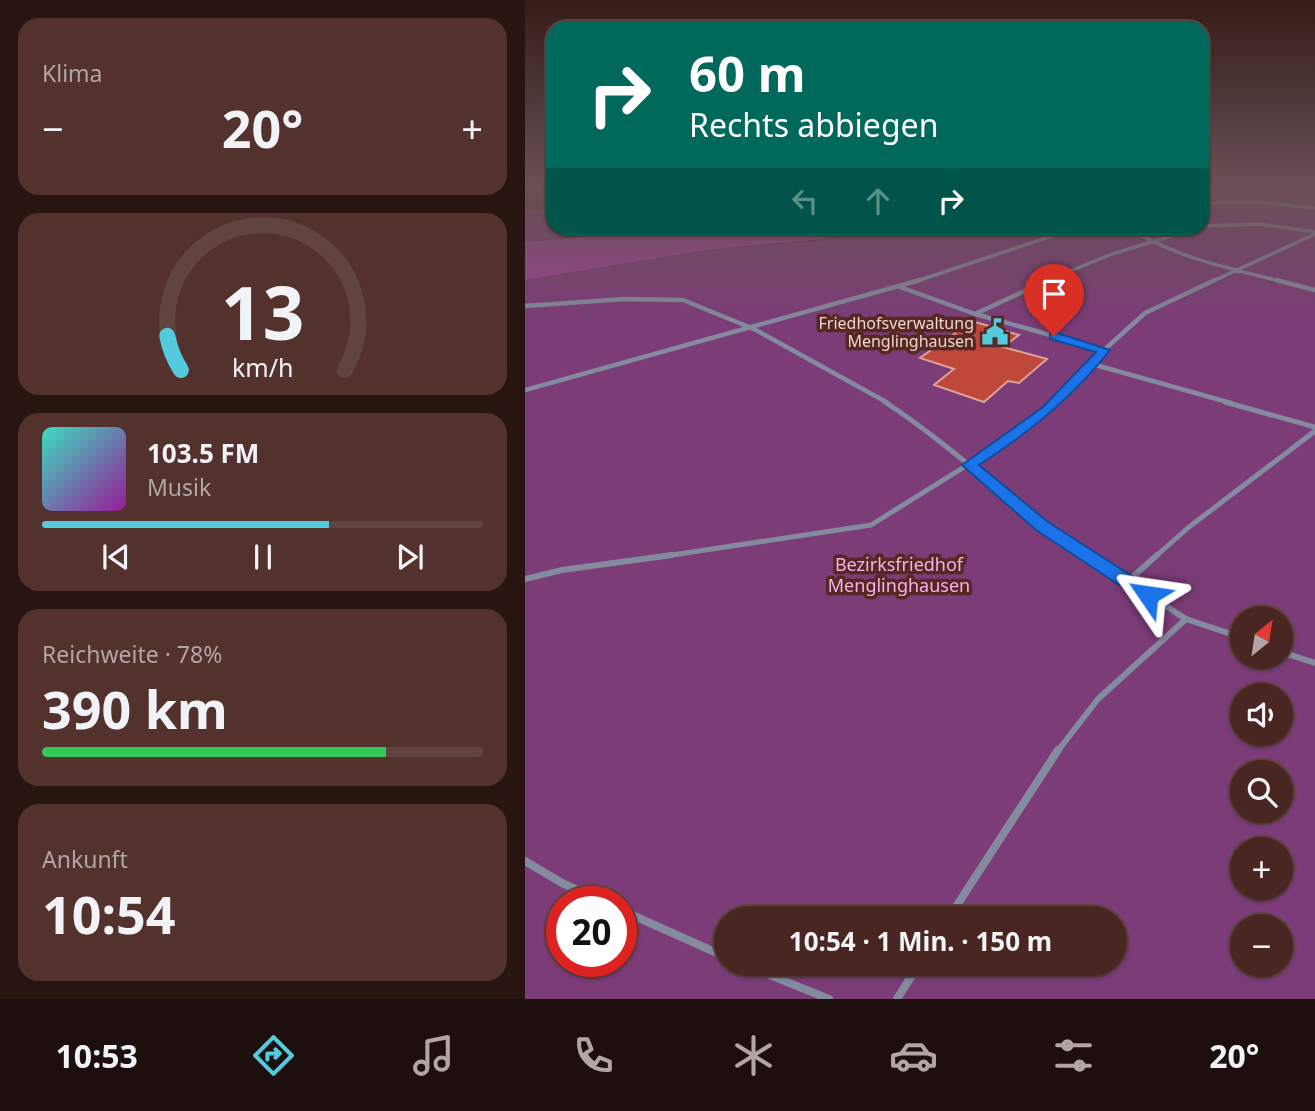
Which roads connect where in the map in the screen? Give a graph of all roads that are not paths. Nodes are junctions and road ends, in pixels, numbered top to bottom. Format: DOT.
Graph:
graph roads {
  1 [pos="1315,233"];
  2 [pos="1055,235"];
  3 [pos="1140,235"];
  4 [pos="1169,235"];
  5 [pos="1149,240"];
  6 [pos="1240,270"];
  7 [pos="900,287"];
  8 [pos="1315,290"];
  9 [pos="525,306"];
  10 [pos="975,314"];
  11 [pos="754,329"];
  12 [pos="1104,350"];
  13 [pos="1091,364"];
  14 [pos="525,390"];
  15 [pos="1315,429"];
  16 [pos="969,465"];
  17 [pos="525,579"];
  18 [pos="1127,582"];
  19 [pos="1186,619"];
  20 [pos="1230,634"];
  21 [pos="1293,656"];
  22 [pos="1315,663"];
  23 [pos="525,861"];
  24 [pos="569,886"];
  25 [pos="956,906"];
  26 [pos="637,917"];
  27 [pos="714,952"];
  28 [pos="772,976"];
  29 [pos="911,976"];
  30 [pos="829,999"];
  31 [pos="897,999"];
  1 -- 6 [label="lane"];
  2 -- 7 [label="lane"];
  3 -- 5 [label="lane"];
  4 -- 5 [label="lane"];
  5 -- 6 [label="lane"];
  5 -- 10 [label="lane"];
  6 -- 8 [label="lane"];
  6 -- 12 [label="lane"];
  7 -- 10 [label="lane"];
  7 -- 11 [label="lane"];
  9 -- 11 [label="lane"];
  10 -- 12 [label="lane"];
  11 -- 14 [label="lane"];
  11 -- 16 [label="lane"];
  12 -- 13 [label="lane"];
  13 -- 15 [label="lane"];
  13 -- 16 [label="lane"];
  15 -- 18 [label="lane"];
  16 -- 17 [label="lane"];
  16 -- 18 [label="lane"];
  18 -- 19 [label="lane"];
  19 -- 20 [label="lane"];
  19 -- 25 [label="lane"];
  21 -- 22 [label="lane"];
  23 -- 24 [label="lane"];
  26 -- 27 [label="lane"];
  28 -- 30 [label="lane"];
  29 -- 31 [label="lane"];
}
